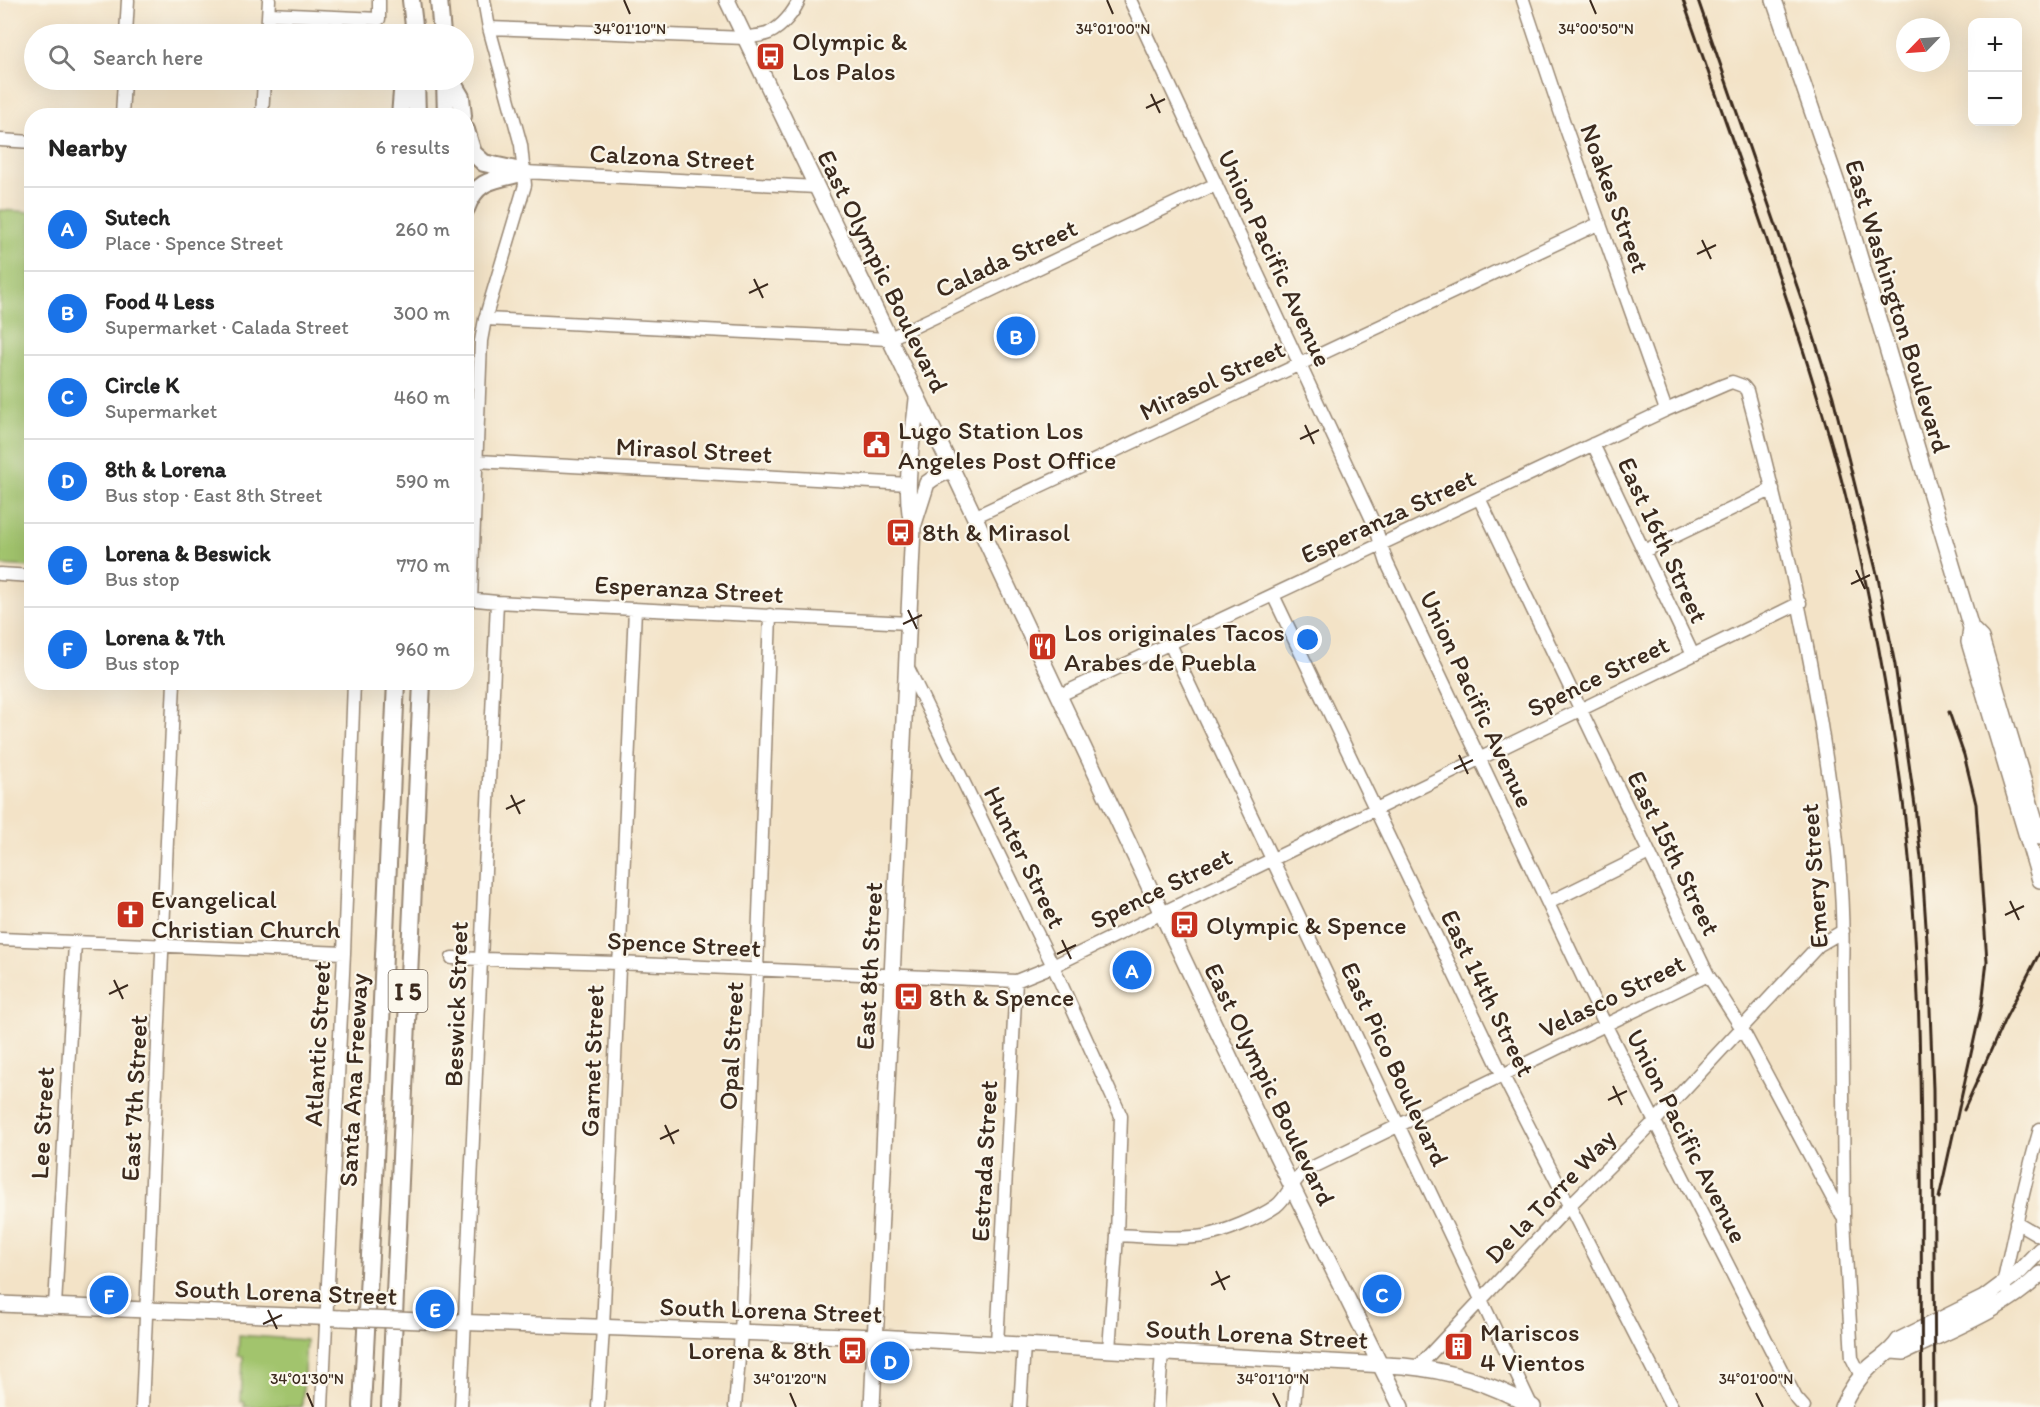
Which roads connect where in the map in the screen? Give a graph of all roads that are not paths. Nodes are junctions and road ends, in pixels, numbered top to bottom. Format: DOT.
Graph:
graph roads {
  1 [pos="128,0"];
  2 [pos="269,0"];
  3 [pos="379,0"];
  4 [pos="411,0"];
  5 [pos="439,0"];
  6 [pos="484,0"];
  7 [pos="727,0"];
  8 [pos="799,0"];
  9 [pos="1523,0"];
  10 [pos="1774,0"];
  11 [pos="1135,2"];
  12 [pos="269,14"];
  13 [pos="127,24"];
  14 [pos="268,24"];
  15 [pos="414,24"];
  16 [pos="441,24"];
  17 [pos="489,28"];
  18 [pos="745,38"];
  19 [pos="123,90"];
  20 [pos="263,90"];
  21 [pos="402,90"];
  22 [pos="416,90"];
  23 [pos="445,90"];
  24 [pos="457,90"];
  25 [pos="122,108"];
  26 [pos="262,108"];
  27 [pos="401,108"];
  28 [pos="417,108"];
  29 [pos="446,108"];
  30 [pos="463,108"];
  31 [pos="0,140"];
  32 [pos="24,142"];
  33 [pos="474,154"];
  34 [pos="525,172"];
  35 [pos="1216,184"];
  36 [pos="816,187"];
  37 [pos="474,192"];
  38 [pos="1600,223"];
  39 [pos="485,319"];
  40 [pos="888,339"];
  41 [pos="1300,363"];
  42 [pos="1739,383"];
  43 [pos="917,398"];
  44 [pos="1666,410"];
  45 [pos="1593,444"];
  46 [pos="477,462"];
  47 [pos="952,469"];
  48 [pos="909,484"];
  49 [pos="1773,489"];
  50 [pos="1479,498"];
  51 [pos="474,513"];
  52 [pos="974,518"];
  53 [pos="913,527"];
  54 [pos="1382,544"];
  55 [pos="1644,551"];
  56 [pos="0,574"];
  57 [pos="24,576"];
  58 [pos="1273,595"];
  59 [pos="474,600"];
  60 [pos="497,602"];
  61 [pos="1800,603"];
  62 [pos="635,609"];
  63 [pos="770,615"];
  64 [pos="909,623"];
  65 [pos="1971,628"];
  66 [pos="1170,644"];
  67 [pos="1693,655"];
  68 [pos="908,668"];
  69 [pos="174,690"];
  70 [pos="354,690"];
  71 [pos="396,690"];
  72 [pos="422,690"];
  73 [pos="1059,696"];
  74 [pos="1579,710"];
  75 [pos="1480,759"];
  76 [pos="1376,810"];
  77 [pos="2040,837"];
  78 [pos="1649,853"];
  79 [pos="1273,859"];
  80 [pos="2040,880"];
  81 [pos="1548,903"];
  82 [pos="1162,913"];
  83 [pos="1843,931"];
  84 [pos="0,939"];
  85 [pos="75,943"];
  86 [pos="164,946"];
  87 [pos="344,953"];
  88 [pos="452,957"];
  89 [pos="481,957"];
  90 [pos="618,963"];
  91 [pos="1053,966"];
  92 [pos="757,970"];
  93 [pos="893,975"];
  94 [pos="1708,975"];
  95 [pos="1016,981"];
  96 [pos="1605,1024"];
  97 [pos="1742,1027"];
  98 [pos="1502,1074"];
  99 [pos="1654,1121"];
  100 [pos="1399,1124"];
  101 [pos="2040,1129"];
  102 [pos="1291,1185"];
  103 [pos="1569,1206"];
  104 [pos="1844,1220"];
  105 [pos="2016,1222"];
  106 [pos="1117,1235"];
  107 [pos="2040,1236"];
  108 [pos="2040,1250"];
  109 [pos="2040,1274"];
  110 [pos="2007,1291"];
  111 [pos="1481,1299"];
  112 [pos="0,1304"];
  113 [pos="54,1306"];
  114 [pos="145,1310"];
  115 [pos="334,1318"];
  116 [pos="466,1323"];
  117 [pos="603,1328"];
  118 [pos="741,1333"];
  119 [pos="877,1337"];
  120 [pos="997,1344"];
  121 [pos="1023,1345"];
  122 [pos="1109,1350"];
  123 [pos="1162,1352"];
  124 [pos="1298,1359"];
  125 [pos="1380,1364"];
  126 [pos="1418,1367"];
  127 [pos="1861,1376"];
  128 [pos="142,1407"];
  129 [pos="322,1407"];
  130 [pos="362,1407"];
  131 [pos="390,1407"];
  132 [pos="460,1407"];
  133 [pos="598,1407"];
  134 [pos="735,1407"];
  135 [pos="872,1407"];
  136 [pos="1020,1407"];
  137 [pos="1158,1407"];
  138 [pos="1294,1407"];
  139 [pos="1401,1407"];
  140 [pos="1532,1407"];
  141 [pos="1672,1407"];
  142 [pos="1804,1407"];
  143 [pos="1842,1407"];
  1 -- 13 [label="street"];
  2 -- 12 [label="street"];
  3 -- 12 [label="street"];
  4 -- 15 [label="highway"];
  5 -- 16 [label="highway"];
  6 -- 17 [label="street"];
  7 -- 18 [label="main road, East Olympic Boulevard"];
  8 -- 18 [label="street"];
  9 -- 38 [label="street, Noakes Street"];
  10 -- 65 [label="main road, East Washington Boulevard"];
  11 -- 35 [label="street, Union Pacific Avenue"];
  12 -- 14 [label="street"];
  17 -- 18 [label="street"];
  17 -- 34 [label="street"];
  18 -- 36 [label="main road, East Olympic Boulevard"];
  19 -- 25 [label="street"];
  20 -- 26 [label="street"];
  21 -- 27 [label="highway"];
  22 -- 28 [label="highway"];
  23 -- 29 [label="highway"];
  24 -- 30 [label="highway"];
  31 -- 32 [label="street"];
  33 -- 34 [label="highway"];
  34 -- 36 [label="street, Calzona Street"];
  34 -- 37 [label="highway"];
  34 -- 39 [label="street"];
  35 -- 40 [label="street, Calada Street"];
  35 -- 41 [label="street, Union Pacific Avenue"];
  36 -- 40 [label="main road, East Olympic Boulevard"];
  38 -- 41 [label="street, Mirasol Street"];
  38 -- 44 [label="street, Noakes Street"];
  39 -- 40 [label="street, Calada Street"];
  39 -- 46 [label="street"];
  40 -- 43 [label="main road, East Olympic Boulevard"];
  41 -- 52 [label="street, Mirasol Street"];
  41 -- 54 [label="street, Union Pacific Avenue"];
  42 -- 44 [label="street, Esperanza Street"];
  42 -- 49 [label="street, Emery Street"];
  43 -- 47 [label="main road, East Olympic Boulevard"];
  43 -- 48 [label="main road, East 8th Street"];
  44 -- 45 [label="street, Esperanza Street"];
  45 -- 50 [label="street, Esperanza Street"];
  45 -- 55 [label="street, East 16th Street"];
  46 -- 48 [label="street, Mirasol Street"];
  46 -- 51 [label="street"];
  47 -- 52 [label="main road, East Olympic Boulevard"];
  47 -- 53 [label="main road, East 8th Street"];
  48 -- 53 [label="main road, East 8th Street"];
  49 -- 55 [label="street"];
  49 -- 61 [label="street, Emery Street"];
  50 -- 54 [label="street, Esperanza Street"];
  50 -- 74 [label="street, East 15th Street"];
  52 -- 73 [label="main road, East Olympic Boulevard"];
  53 -- 64 [label="main road, East 8th Street"];
  54 -- 58 [label="street, Esperanza Street"];
  54 -- 75 [label="street, Union Pacific Avenue"];
  55 -- 67 [label="street, East 16th Street"];
  56 -- 57 [label="street"];
  58 -- 66 [label="street, Esperanza Street"];
  58 -- 76 [label="street, East 14th Street"];
  59 -- 60 [label="street, Esperanza Street"];
  60 -- 62 [label="street, Esperanza Street"];
  60 -- 89 [label="street, Beswick Street"];
  61 -- 67 [label="street, Spence Street"];
  61 -- 83 [label="street, Emery Street"];
  62 -- 63 [label="street, Esperanza Street"];
  62 -- 90 [label="street, Garnet Street"];
  63 -- 64 [label="street, Esperanza Street"];
  63 -- 92 [label="street, Opal Street"];
  64 -- 68 [label="main road, East 8th Street"];
  65 -- 77 [label="main road, East Washington Boulevard"];
  65 -- 80 [label="main road, East Washington Boulevard"];
  66 -- 73 [label="street, Esperanza Street"];
  66 -- 79 [label="street, East Pico Boulevard"];
  67 -- 74 [label="street, Spence Street"];
  68 -- 91 [label="street, Hunter Street"];
  68 -- 93 [label="main road, East 8th Street"];
  69 -- 86 [label="street, East 7th Street"];
  70 -- 87 [label="street, Atlantic Street"];
  71 -- 130 [label="highway, Santa Ana Freeway / I 5"];
  72 -- 131 [label="highway, Santa Ana Freeway / I 5"];
  73 -- 82 [label="main road, East Olympic Boulevard"];
  74 -- 75 [label="street, Spence Street"];
  74 -- 78 [label="street, East 15th Street"];
  75 -- 76 [label="street, Spence Street"];
  75 -- 81 [label="street, Union Pacific Avenue"];
  76 -- 79 [label="street, Spence Street"];
  76 -- 98 [label="street, East 14th Street"];
  78 -- 81 [label="street"];
  78 -- 94 [label="street, East 15th Street"];
  79 -- 82 [label="street, Spence Street"];
  79 -- 100 [label="street, East Pico Boulevard"];
  81 -- 96 [label="street, Union Pacific Avenue"];
  82 -- 91 [label="street, Spence Street"];
  82 -- 102 [label="main road, East Olympic Boulevard"];
  83 -- 97 [label="street, De la Torre Way"];
  83 -- 104 [label="street, Emery Street"];
  84 -- 85 [label="street"];
  85 -- 86 [label="street"];
  85 -- 113 [label="street, Lee Street"];
  86 -- 87 [label="street"];
  86 -- 114 [label="street, East 7th Street"];
  87 -- 115 [label="street, Atlantic Street"];
  88 -- 89 [label="street, Spence Street"];
  89 -- 90 [label="street, Spence Street"];
  89 -- 116 [label="street, Beswick Street"];
  90 -- 92 [label="street, Spence Street"];
  90 -- 117 [label="street, Garnet Street"];
  91 -- 95 [label="street, Spence Street"];
  91 -- 106 [label="street, Hunter Street"];
  92 -- 93 [label="street, Spence Street"];
  92 -- 118 [label="street, Opal Street"];
  93 -- 95 [label="street, Spence Street"];
  93 -- 119 [label="main road, East 8th Street"];
  94 -- 96 [label="street, Velasco Street"];
  94 -- 97 [label="street, East 15th Street"];
  95 -- 120 [label="street, Estrada Street"];
  96 -- 98 [label="street, Velasco Street"];
  96 -- 99 [label="street, Union Pacific Avenue"];
  97 -- 99 [label="street, De la Torre Way"];
  97 -- 104 [label="street, East 15th Street"];
  98 -- 100 [label="street, Velasco Street"];
  98 -- 103 [label="street, East 14th Street"];
  99 -- 103 [label="street, De la Torre Way"];
  99 -- 142 [label="street, Union Pacific Avenue"];
  100 -- 102 [label="street, Velasco Street"];
  100 -- 111 [label="street, East Pico Boulevard"];
  101 -- 105 [label="street"];
  102 -- 106 [label="street, Velasco Street"];
  102 -- 125 [label="main road, East Olympic Boulevard"];
  103 -- 111 [label="street, De la Torre Way"];
  103 -- 141 [label="street, East 14th Street"];
  104 -- 127 [label="street, Emery Street"];
  105 -- 107 [label="street"];
  105 -- 110 [label="street"];
  106 -- 122 [label="street, Hunter Street"];
  108 -- 110 [label="main road"];
  109 -- 110 [label="main road"];
  110 -- 127 [label="main road"];
  111 -- 126 [label="street, De la Torre Way"];
  111 -- 140 [label="street, East Pico Boulevard"];
  112 -- 113 [label="main road, South Lorena Street"];
  113 -- 114 [label="main road, South Lorena Street"];
  114 -- 115 [label="main road, South Lorena Street"];
  114 -- 128 [label="street, East 7th Street"];
  115 -- 116 [label="main road, South Lorena Street, bridge"];
  115 -- 129 [label="street, Atlantic Street"];
  116 -- 117 [label="main road, South Lorena Street"];
  116 -- 132 [label="street, Beswick Street"];
  117 -- 118 [label="main road, South Lorena Street"];
  117 -- 133 [label="street, Garnet Street"];
  118 -- 119 [label="main road, South Lorena Street"];
  118 -- 134 [label="street, Opal Street"];
  119 -- 120 [label="main road, South Lorena Street"];
  119 -- 135 [label="main road, East 8th Street"];
  120 -- 121 [label="main road, South Lorena Street"];
  121 -- 122 [label="main road, South Lorena Street"];
  121 -- 136 [label="street"];
  122 -- 123 [label="main road, South Lorena Street"];
  123 -- 124 [label="main road, South Lorena Street"];
  123 -- 137 [label="street"];
  124 -- 125 [label="main road, South Lorena Street"];
  124 -- 138 [label="street"];
  125 -- 126 [label="main road, South Lorena Street"];
  125 -- 139 [label="main road, East Olympic Boulevard"];
  126 -- 140 [label="main road, South Lorena Street"];
  127 -- 143 [label="main road"];
}
